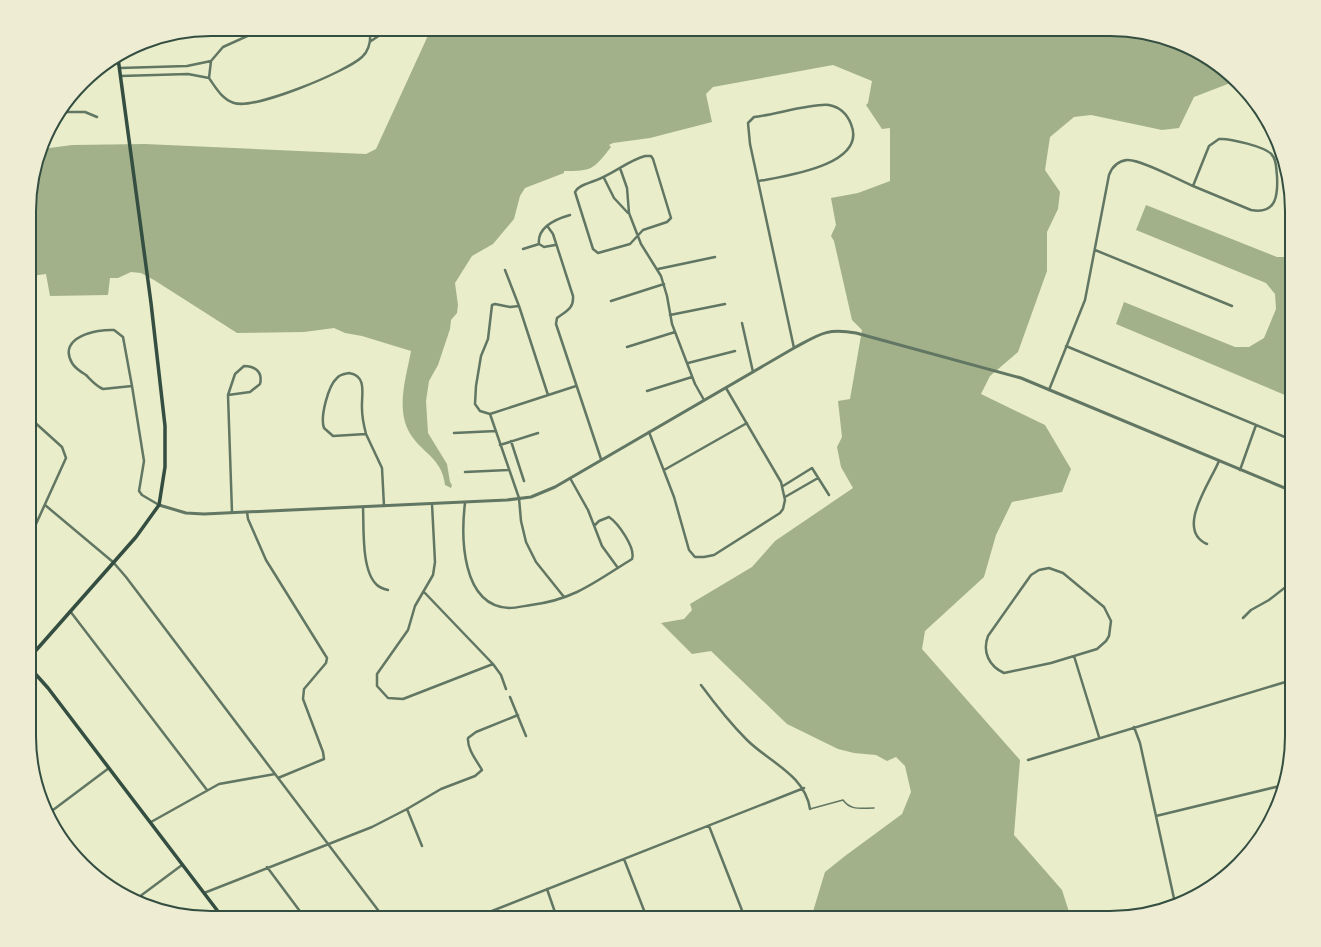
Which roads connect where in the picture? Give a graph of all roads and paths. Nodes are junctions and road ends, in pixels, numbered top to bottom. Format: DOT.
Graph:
graph roads {
  1 [pos="247,36"];
  2 [pos="370,36"];
  3 [pos="379,36"];
  4 [pos="370,42"];
  5 [pos="210,61"];
  6 [pos="118,62"];
  7 [pos="119,68"];
  8 [pos="120,76"];
  9 [pos="209,78"];
  10 [pos="66,112"];
  11 [pos="97,117"];
  12 [pos="620,168"];
  13 [pos="604,178"];
  14 [pos="759,181"];
  15 [pos="1193,186"];
  16 [pos="629,213"];
  17 [pos="570,215"];
  18 [pos="548,228"];
  19 [pos="638,236"];
  20 [pos="539,244"];
  21 [pos="555,245"];
  22 [pos="523,249"];
  23 [pos="1096,250"];
  24 [pos="715,257"];
  25 [pos="658,269"];
  26 [pos="505,270"];
  27 [pos="664,284"];
  28 [pos="611,301"];
  29 [pos="725,304"];
  30 [pos="519,306"];
  31 [pos="1232,306"];
  32 [pos="670,315"];
  33 [pos="742,323"];
  34 [pos="675,332"];
  35 [pos="1066,346"];
  36 [pos="627,347"];
  37 [pos="794,348"];
  38 [pos="735,351"];
  39 [pos="688,363"];
  40 [pos="753,372"];
  41 [pos="692,377"];
  42 [pos="132,386"];
  43 [pos="576,386"];
  44 [pos="726,388"];
  45 [pos="1049,390"];
  46 [pos="647,391"];
  47 [pos="228,395"];
  48 [pos="548,395"];
  49 [pos="704,400"];
  50 [pos="490,414"];
  51 [pos="747,423"];
  52 [pos="36,424"];
  53 [pos="1256,425"];
  54 [pos="496,431"];
  55 [pos="649,432"];
  56 [pos="454,433"];
  57 [pos="538,433"];
  58 [pos="366,434"];
  59 [pos="1285,437"];
  60 [pos="511,441"];
  61 [pos="500,445"];
  62 [pos="601,459"];
  63 [pos="1219,462"];
  64 [pos="508,470"];
  65 [pos="664,470"];
  66 [pos="1239,470"];
  67 [pos="465,472"];
  68 [pos="570,478"];
  69 [pos="818,478"];
  70 [pos="524,481"];
  71 [pos="783,486"];
  72 [pos="1285,488"];
  73 [pos="829,495"];
  74 [pos="785,497"];
  75 [pos="519,498"];
  76 [pos="465,503"];
  77 [pos="432,504"];
  78 [pos="159,505"];
  79 [pos="45,506"];
  80 [pos="384,506"];
  81 [pos="363,507"];
  82 [pos="232,512"];
  83 [pos="247,512"];
  84 [pos="36,523"];
  85 [pos="595,525"];
  86 [pos="1207,544"];
  87 [pos="113,562"];
  88 [pos="618,568"];
  89 [pos="1285,587"];
  90 [pos="388,590"];
  91 [pos="424,592"];
  92 [pos="564,597"];
  93 [pos="70,610"];
  94 [pos="1244,618"];
  95 [pos="36,649"];
  96 [pos="1074,656"];
  97 [pos="493,664"];
  98 [pos="36,675"];
  99 [pos="1285,682"];
  100 [pos="701,685"];
  101 [pos="506,689"];
  102 [pos="510,697"];
  103 [pos="518,715"];
  104 [pos="1134,727"];
  105 [pos="526,736"];
  106 [pos="1098,737"];
  107 [pos="1028,760"];
  108 [pos="109,768"];
  109 [pos="275,774"];
  110 [pos="278,778"];
  111 [pos="1277,787"];
  112 [pos="804,788"];
  113 [pos="207,790"];
  114 [pos="874,808"];
  115 [pos="407,809"];
  116 [pos="810,809"];
  117 [pos="53,810"];
  118 [pos="1156,816"];
  119 [pos="151,822"];
  120 [pos="710,826"];
  121 [pos="328,844"];
  122 [pos="422,846"];
  123 [pos="624,859"];
  124 [pos="183,865"];
  125 [pos="268,868"];
  126 [pos="547,889"];
  127 [pos="204,893"];
  128 [pos="140,896"];
  129 [pos="1174,899"];
  130 [pos="218,911"];
  131 [pos="299,911"];
  132 [pos="379,911"];
  133 [pos="492,911"];
  134 [pos="555,911"];
  135 [pos="644,911"];
  136 [pos="742,911"];
  1 -- 5 [label="street"];
  2 -- 4 [label="street"];
  3 -- 4 [label="street"];
  4 -- 9 [label="street"];
  5 -- 7 [label="street"];
  5 -- 9 [label="street"];
  6 -- 7 [label="main road"];
  7 -- 8 [label="main road"];
  8 -- 9 [label="street"];
  8 -- 78 [label="main road"];
  10 -- 11 [label="street"];
  12 -- 13 [label="street"];
  12 -- 16 [label="street"];
  12 -- 19 [label="street"];
  13 -- 16 [label="street"];
  13 -- 19 [label="street"];
  14 -- 14 [label="street"];
  14 -- 37 [label="street"];
  15 -- 15 [label="street"];
  15 -- 23 [label="street"];
  16 -- 19 [label="street"];
  17 -- 18 [label="street"];
  18 -- 20 [label="street"];
  18 -- 21 [label="street"];
  19 -- 25 [label="street"];
  20 -- 21 [label="street"];
  20 -- 22 [label="street"];
  21 -- 43 [label="street"];
  23 -- 31 [label="street"];
  23 -- 35 [label="street"];
  24 -- 25 [label="street"];
  25 -- 27 [label="street"];
  26 -- 30 [label="street"];
  27 -- 28 [label="street"];
  27 -- 32 [label="street"];
  29 -- 32 [label="street"];
  30 -- 48 [label="street"];
  30 -- 50 [label="street"];
  32 -- 34 [label="street"];
  33 -- 40 [label="street"];
  34 -- 36 [label="street"];
  34 -- 39 [label="street"];
  35 -- 45 [label="street"];
  35 -- 53 [label="street"];
  37 -- 40 [label="street"];
  37 -- 45 [label="street"];
  38 -- 39 [label="street"];
  39 -- 41 [label="street"];
  40 -- 44 [label="street"];
  41 -- 46 [label="street"];
  41 -- 49 [label="street"];
  42 -- 42 [label="street"];
  42 -- 78 [label="street"];
  43 -- 48 [label="street"];
  43 -- 62 [label="street"];
  44 -- 49 [label="street"];
  44 -- 51 [label="street"];
  45 -- 63 [label="street"];
  47 -- 47 [label="street"];
  47 -- 82 [label="street"];
  48 -- 50 [label="street"];
  49 -- 55 [label="street"];
  50 -- 54 [label="street"];
  51 -- 65 [label="street"];
  51 -- 71 [label="street"];
  52 -- 79 [label="street"];
  53 -- 59 [label="street"];
  53 -- 66 [label="street"];
  54 -- 56 [label="street"];
  54 -- 61 [label="street"];
  55 -- 62 [label="street"];
  55 -- 65 [label="street"];
  57 -- 60 [label="street"];
  58 -- 58 [label="street"];
  58 -- 80 [label="street"];
  60 -- 61 [label="street"];
  60 -- 70 [label="street"];
  61 -- 64 [label="street"];
  62 -- 68 [label="street"];
  63 -- 66 [label="street"];
  63 -- 86 [label="street"];
  64 -- 67 [label="street"];
  64 -- 75 [label="street"];
  65 -- 74 [label="street"];
  66 -- 72 [label="street"];
  68 -- 75 [label="street"];
  68 -- 85 [label="street"];
  69 -- 71 [label="street"];
  69 -- 73 [label="street"];
  69 -- 74 [label="street"];
  71 -- 74 [label="street"];
  75 -- 76 [label="street"];
  75 -- 92 [label="street"];
  76 -- 77 [label="street"];
  76 -- 92 [label="street"];
  77 -- 80 [label="street"];
  77 -- 91 [label="street"];
  78 -- 82 [label="street"];
  78 -- 87 [label="main road"];
  79 -- 84 [label="street"];
  79 -- 87 [label="street"];
  80 -- 81 [label="street"];
  81 -- 83 [label="street"];
  81 -- 90 [label="street"];
  82 -- 83 [label="street"];
  83 -- 110 [label="street"];
  85 -- 88 [label="street"];
  85 -- 88 [label="street"];
  87 -- 93 [label="main road"];
  87 -- 109 [label="street"];
  88 -- 92 [label="street"];
  89 -- 94 [label="street"];
  91 -- 97 [label="street"];
  91 -- 97 [label="street"];
  93 -- 95 [label="main road"];
  93 -- 113 [label="street"];
  96 -- 96 [label="street"];
  96 -- 106 [label="street"];
  97 -- 101 [label="street"];
  98 -- 108 [label="main road"];
  99 -- 104 [label="street"];
  100 -- 112 [label="street"];
  102 -- 103 [label="street"];
  103 -- 105 [label="street"];
  103 -- 115 [label="street"];
  104 -- 106 [label="street"];
  104 -- 118 [label="street"];
  106 -- 107 [label="street"];
  108 -- 117 [label="street"];
  108 -- 119 [label="main road"];
  109 -- 110 [label="street"];
  109 -- 113 [label="street"];
  110 -- 121 [label="street"];
  111 -- 118 [label="street"];
  112 -- 116 [label="street"];
  112 -- 120 [label="street"];
  113 -- 119 [label="street"];
  114 -- 116 [label="lane"];
  115 -- 121 [label="street"];
  115 -- 122 [label="street"];
  118 -- 129 [label="street"];
  119 -- 124 [label="main road"];
  120 -- 123 [label="street"];
  120 -- 136 [label="street"];
  121 -- 125 [label="street"];
  121 -- 132 [label="street"];
  123 -- 126 [label="street"];
  123 -- 135 [label="street"];
  124 -- 127 [label="main road"];
  124 -- 128 [label="street"];
  125 -- 127 [label="street"];
  125 -- 131 [label="street"];
  126 -- 133 [label="street"];
  126 -- 134 [label="street"];
  127 -- 130 [label="main road"];
}
